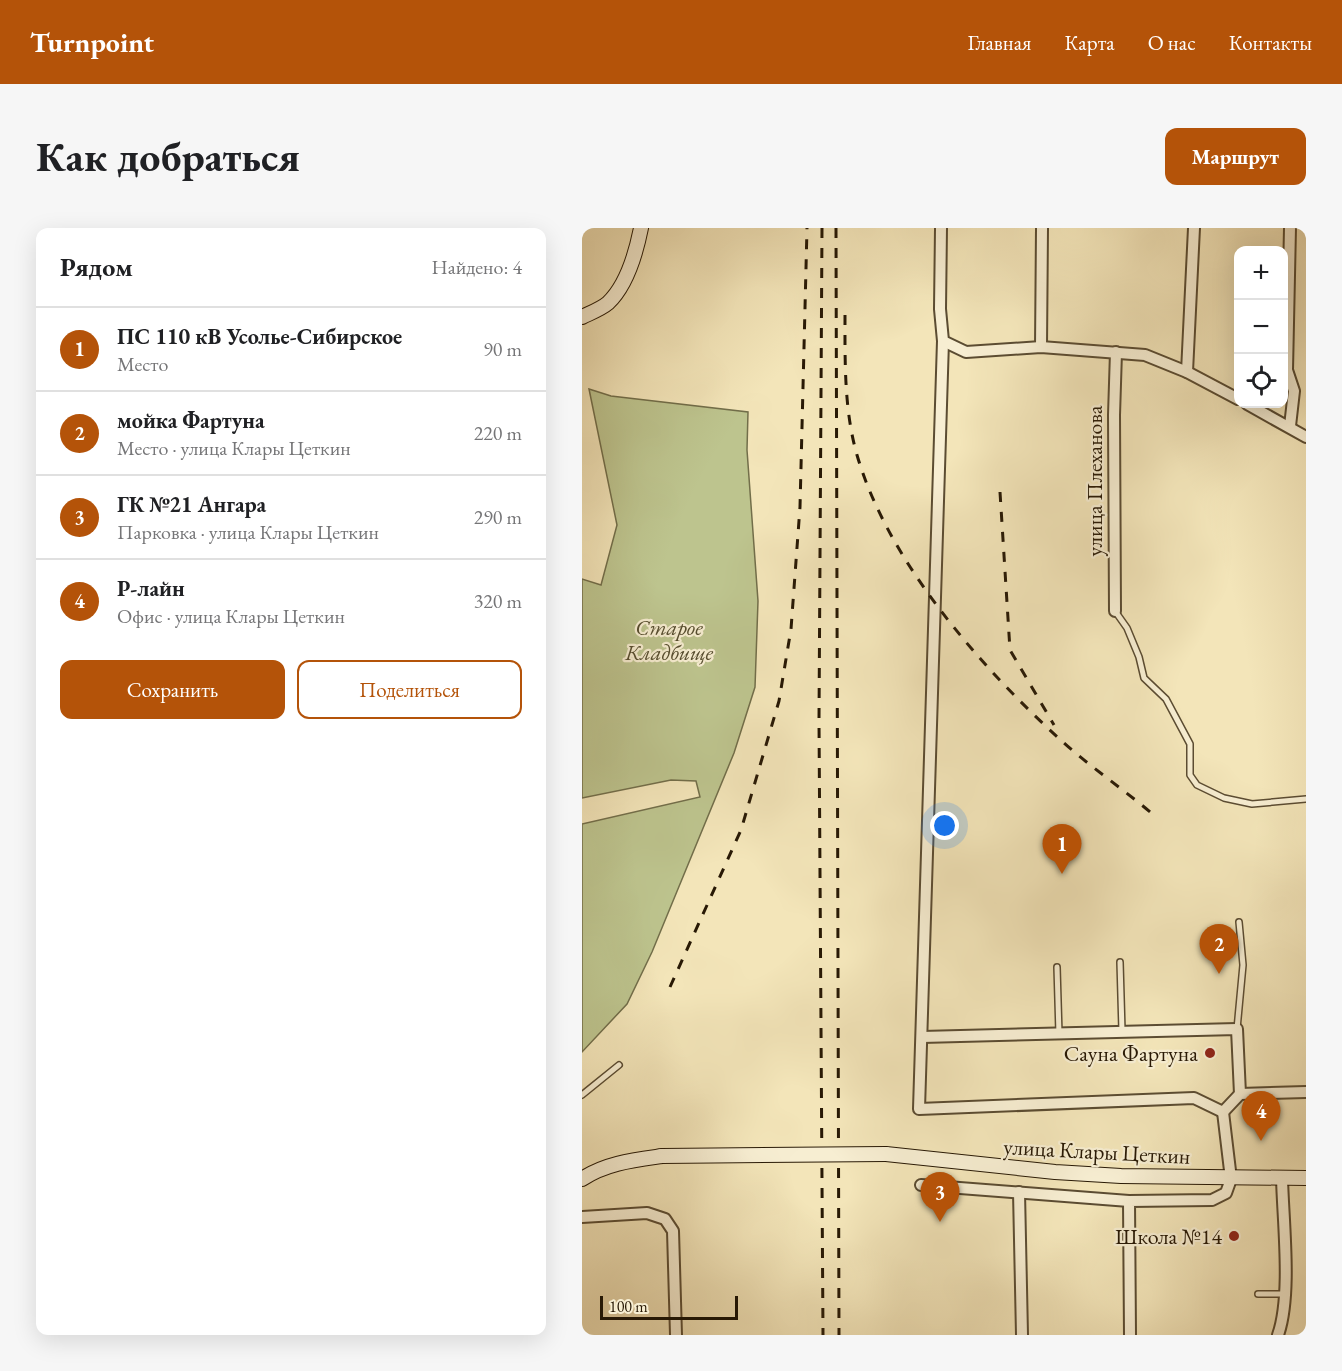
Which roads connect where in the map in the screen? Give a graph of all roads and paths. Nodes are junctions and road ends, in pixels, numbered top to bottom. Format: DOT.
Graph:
graph roads {
  1 [pos="641,228"];
  2 [pos="941,228"];
  3 [pos="1042,228"];
  4 [pos="1194,228"];
  5 [pos="1290,228"];
  6 [pos="582,317"];
  7 [pos="943,341"];
  8 [pos="1041,347"];
  9 [pos="1116,352"];
  10 [pos="1187,372"];
  11 [pos="1234,396"];
  12 [pos="1255,408"];
  13 [pos="1290,426"];
  14 [pos="1306,437"];
  15 [pos="1115,611"];
  16 [pos="1306,799"];
  17 [pos="1239,922"];
  18 [pos="1120,962"];
  19 [pos="1057,967"];
  20 [pos="1238,1029"];
  21 [pos="1123,1033"];
  22 [pos="1059,1034"];
  23 [pos="922,1037"];
  24 [pos="620,1065"];
  25 [pos="1306,1092"];
  26 [pos="1240,1094"];
  27 [pos="582,1095"];
  28 [pos="1223,1112"];
  29 [pos="1282,1178"];
  30 [pos="1306,1178"];
  31 [pos="582,1179"];
  32 [pos="1230,1179"];
  33 [pos="921,1185"];
  34 [pos="1019,1192"];
  35 [pos="1129,1200"];
  36 [pos="582,1217"];
  37 [pos="1258,1294"];
  38 [pos="1284,1294"];
  39 [pos="676,1335"];
  40 [pos="1022,1335"];
  41 [pos="1130,1335"];
  42 [pos="1278,1335"];
  1 -- 6 [label="street"];
  2 -- 7 [label="street"];
  3 -- 8 [label="street"];
  4 -- 10 [label="street"];
  5 -- 13 [label="street"];
  7 -- 8 [label="street"];
  7 -- 23 [label="street"];
  8 -- 9 [label="street"];
  9 -- 10 [label="street"];
  9 -- 15 [label="street, улица Плеханова"];
  10 -- 11 [label="street"];
  12 -- 13 [label="street"];
  13 -- 14 [label="street"];
  15 -- 16 [label="lane"];
  17 -- 20 [label="lane"];
  18 -- 21 [label="lane"];
  19 -- 22 [label="lane"];
  20 -- 21 [label="street"];
  20 -- 26 [label="street"];
  21 -- 22 [label="street"];
  22 -- 23 [label="street"];
  23 -- 28 [label="street, улица Клары Цеткин"];
  24 -- 27 [label="lane"];
  25 -- 26 [label="street"];
  26 -- 28 [label="street"];
  28 -- 32 [label="street"];
  29 -- 30 [label="street, улица Клары Цеткин"];
  29 -- 32 [label="street, улица Клары Цеткин"];
  29 -- 38 [label="street"];
  31 -- 32 [label="street, улица Клары Цеткин, bridge"];
  32 -- 35 [label="street"];
  33 -- 34 [label="street"];
  34 -- 35 [label="street"];
  34 -- 40 [label="street"];
  35 -- 41 [label="street"];
  36 -- 39 [label="street"];
  37 -- 38 [label="lane"];
  38 -- 42 [label="street"];
}
